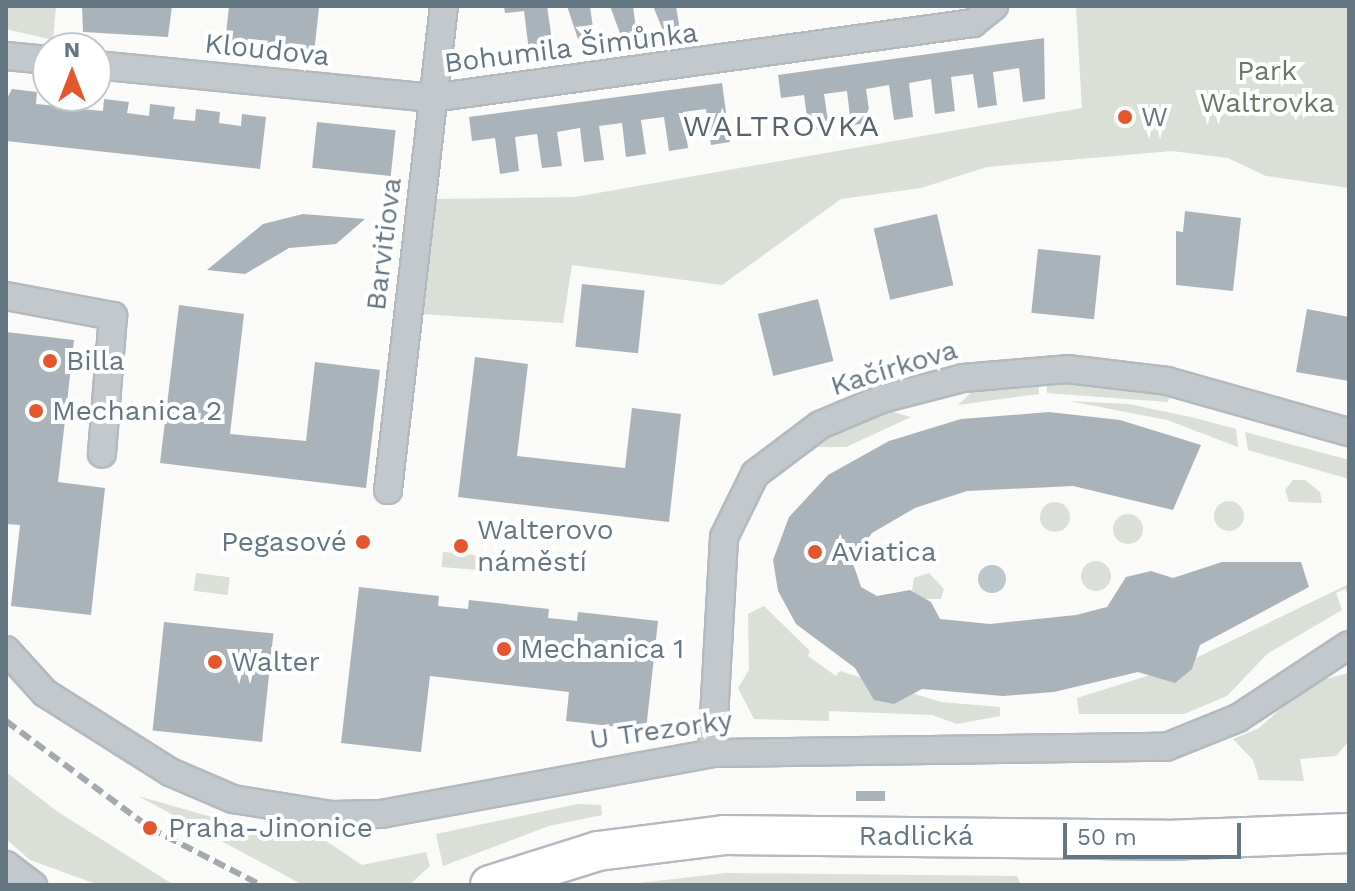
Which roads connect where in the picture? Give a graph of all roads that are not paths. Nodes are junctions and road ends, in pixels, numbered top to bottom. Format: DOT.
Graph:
graph roads {
  1 [pos="444,6"];
  2 [pos="994,6"];
  3 [pos="6,56"];
  4 [pos="32,58"];
  5 [pos="112,67"];
  6 [pos="432,98"];
  7 [pos="6,296"];
  8 [pos="1349,432"];
  9 [pos="102,454"];
  10 [pos="388,490"];
  11 [pos="1349,645"];
  12 [pos="6,650"];
  13 [pos="712,753"];
  14 [pos="1349,833"];
  15 [pos="6,865"];
  16 [pos="33,885"];
  17 [pos="490,885"];
  1 -- 6 [label="street, Barvitiova"];
  2 -- 6 [label="street, Bohumila Šimůnka"];
  3 -- 4 [label="street"];
  5 -- 6 [label="street, Kloudova"];
  6 -- 10 [label="street, Barvitiova"];
  7 -- 9 [label="street"];
  8 -- 13 [label="street, Kačírkova"];
  11 -- 13 [label="street, U Trezorky"];
  12 -- 13 [label="street, U Trezorky"];
  14 -- 17 [label="main road, Radlická"];
  15 -- 16 [label="street"];
}
